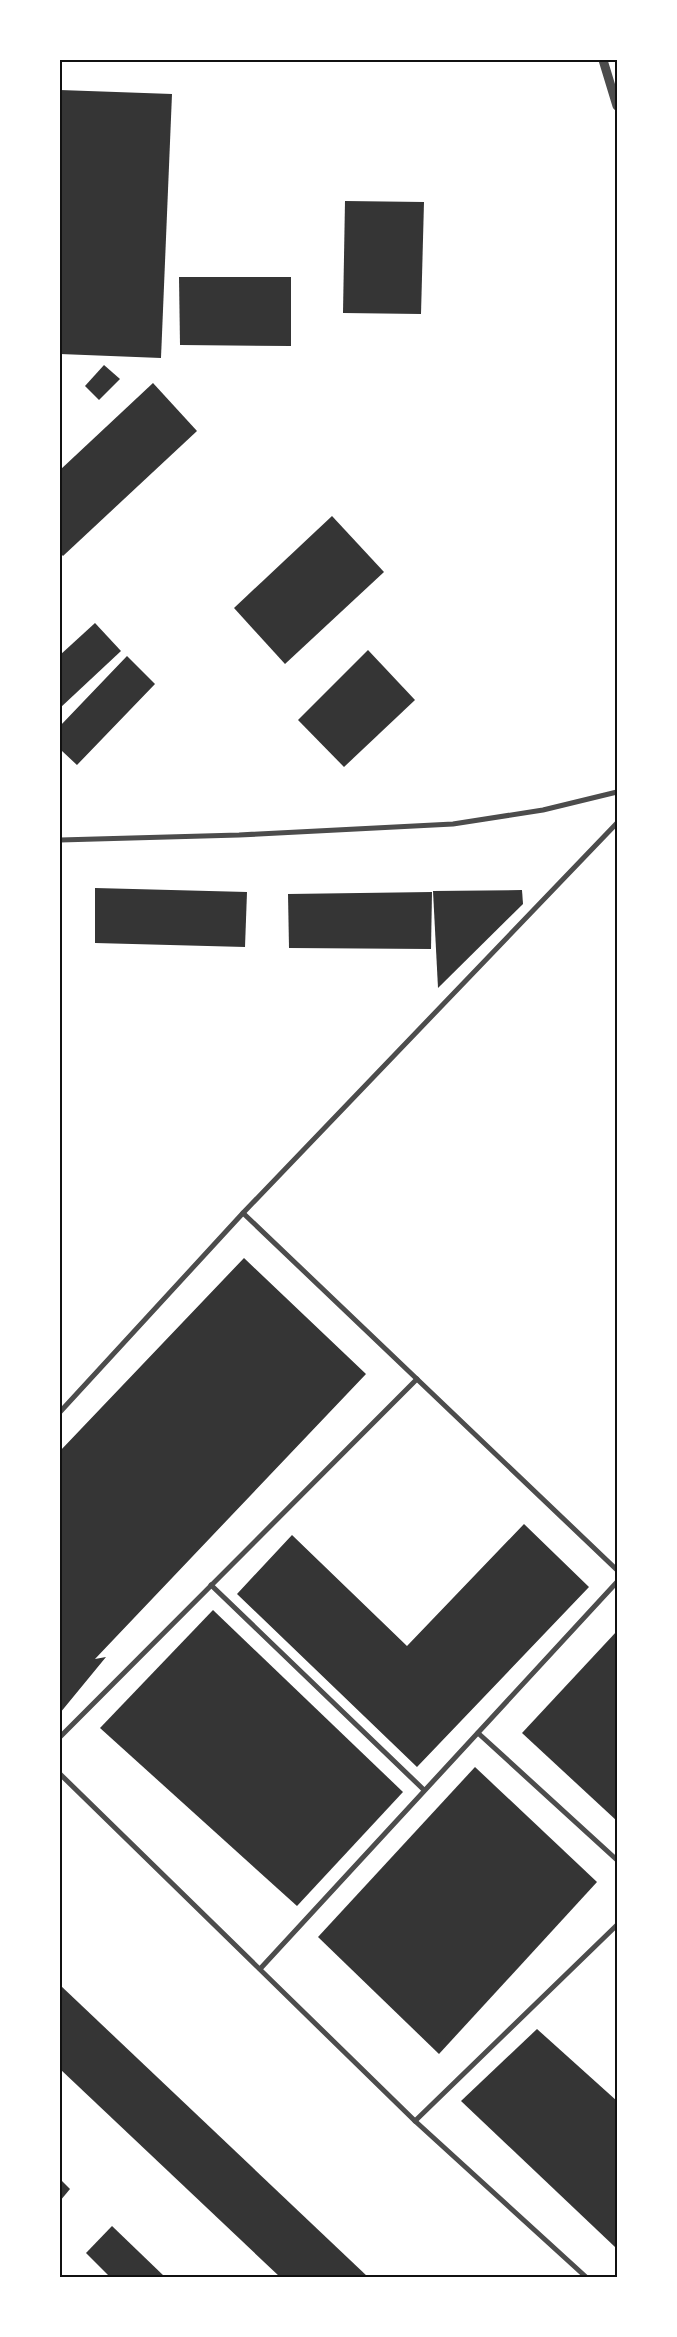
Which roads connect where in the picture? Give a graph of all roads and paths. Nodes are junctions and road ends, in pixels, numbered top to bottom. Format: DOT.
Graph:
graph roads {
  1 [pos="603,60"];
  2 [pos="617,106"];
  3 [pos="617,792"];
  4 [pos="617,823"];
  5 [pos="60,840"];
  6 [pos="243,1213"];
  7 [pos="417,1379"];
  8 [pos="60,1412"];
  9 [pos="617,1570"];
  10 [pos="617,1582"];
  11 [pos="211,1585"];
  12 [pos="478,1733"];
  13 [pos="60,1737"];
  14 [pos="60,1774"];
  15 [pos="424,1790"];
  16 [pos="617,1860"];
  17 [pos="617,1925"];
  18 [pos="260,1969"];
  19 [pos="415,2121"];
  20 [pos="586,2277"];
  1 -- 2 [label="street"];
  3 -- 5 [label="street"];
  4 -- 6 [label="street"];
  6 -- 7 [label="street"];
  6 -- 8 [label="street"];
  7 -- 9 [label="street"];
  7 -- 11 [label="street"];
  10 -- 12 [label="street"];
  11 -- 13 [label="street"];
  11 -- 15 [label="street"];
  12 -- 15 [label="street"];
  12 -- 16 [label="street"];
  14 -- 18 [label="street"];
  15 -- 18 [label="street"];
  17 -- 19 [label="street"];
  18 -- 19 [label="street"];
  19 -- 20 [label="street"];
}
